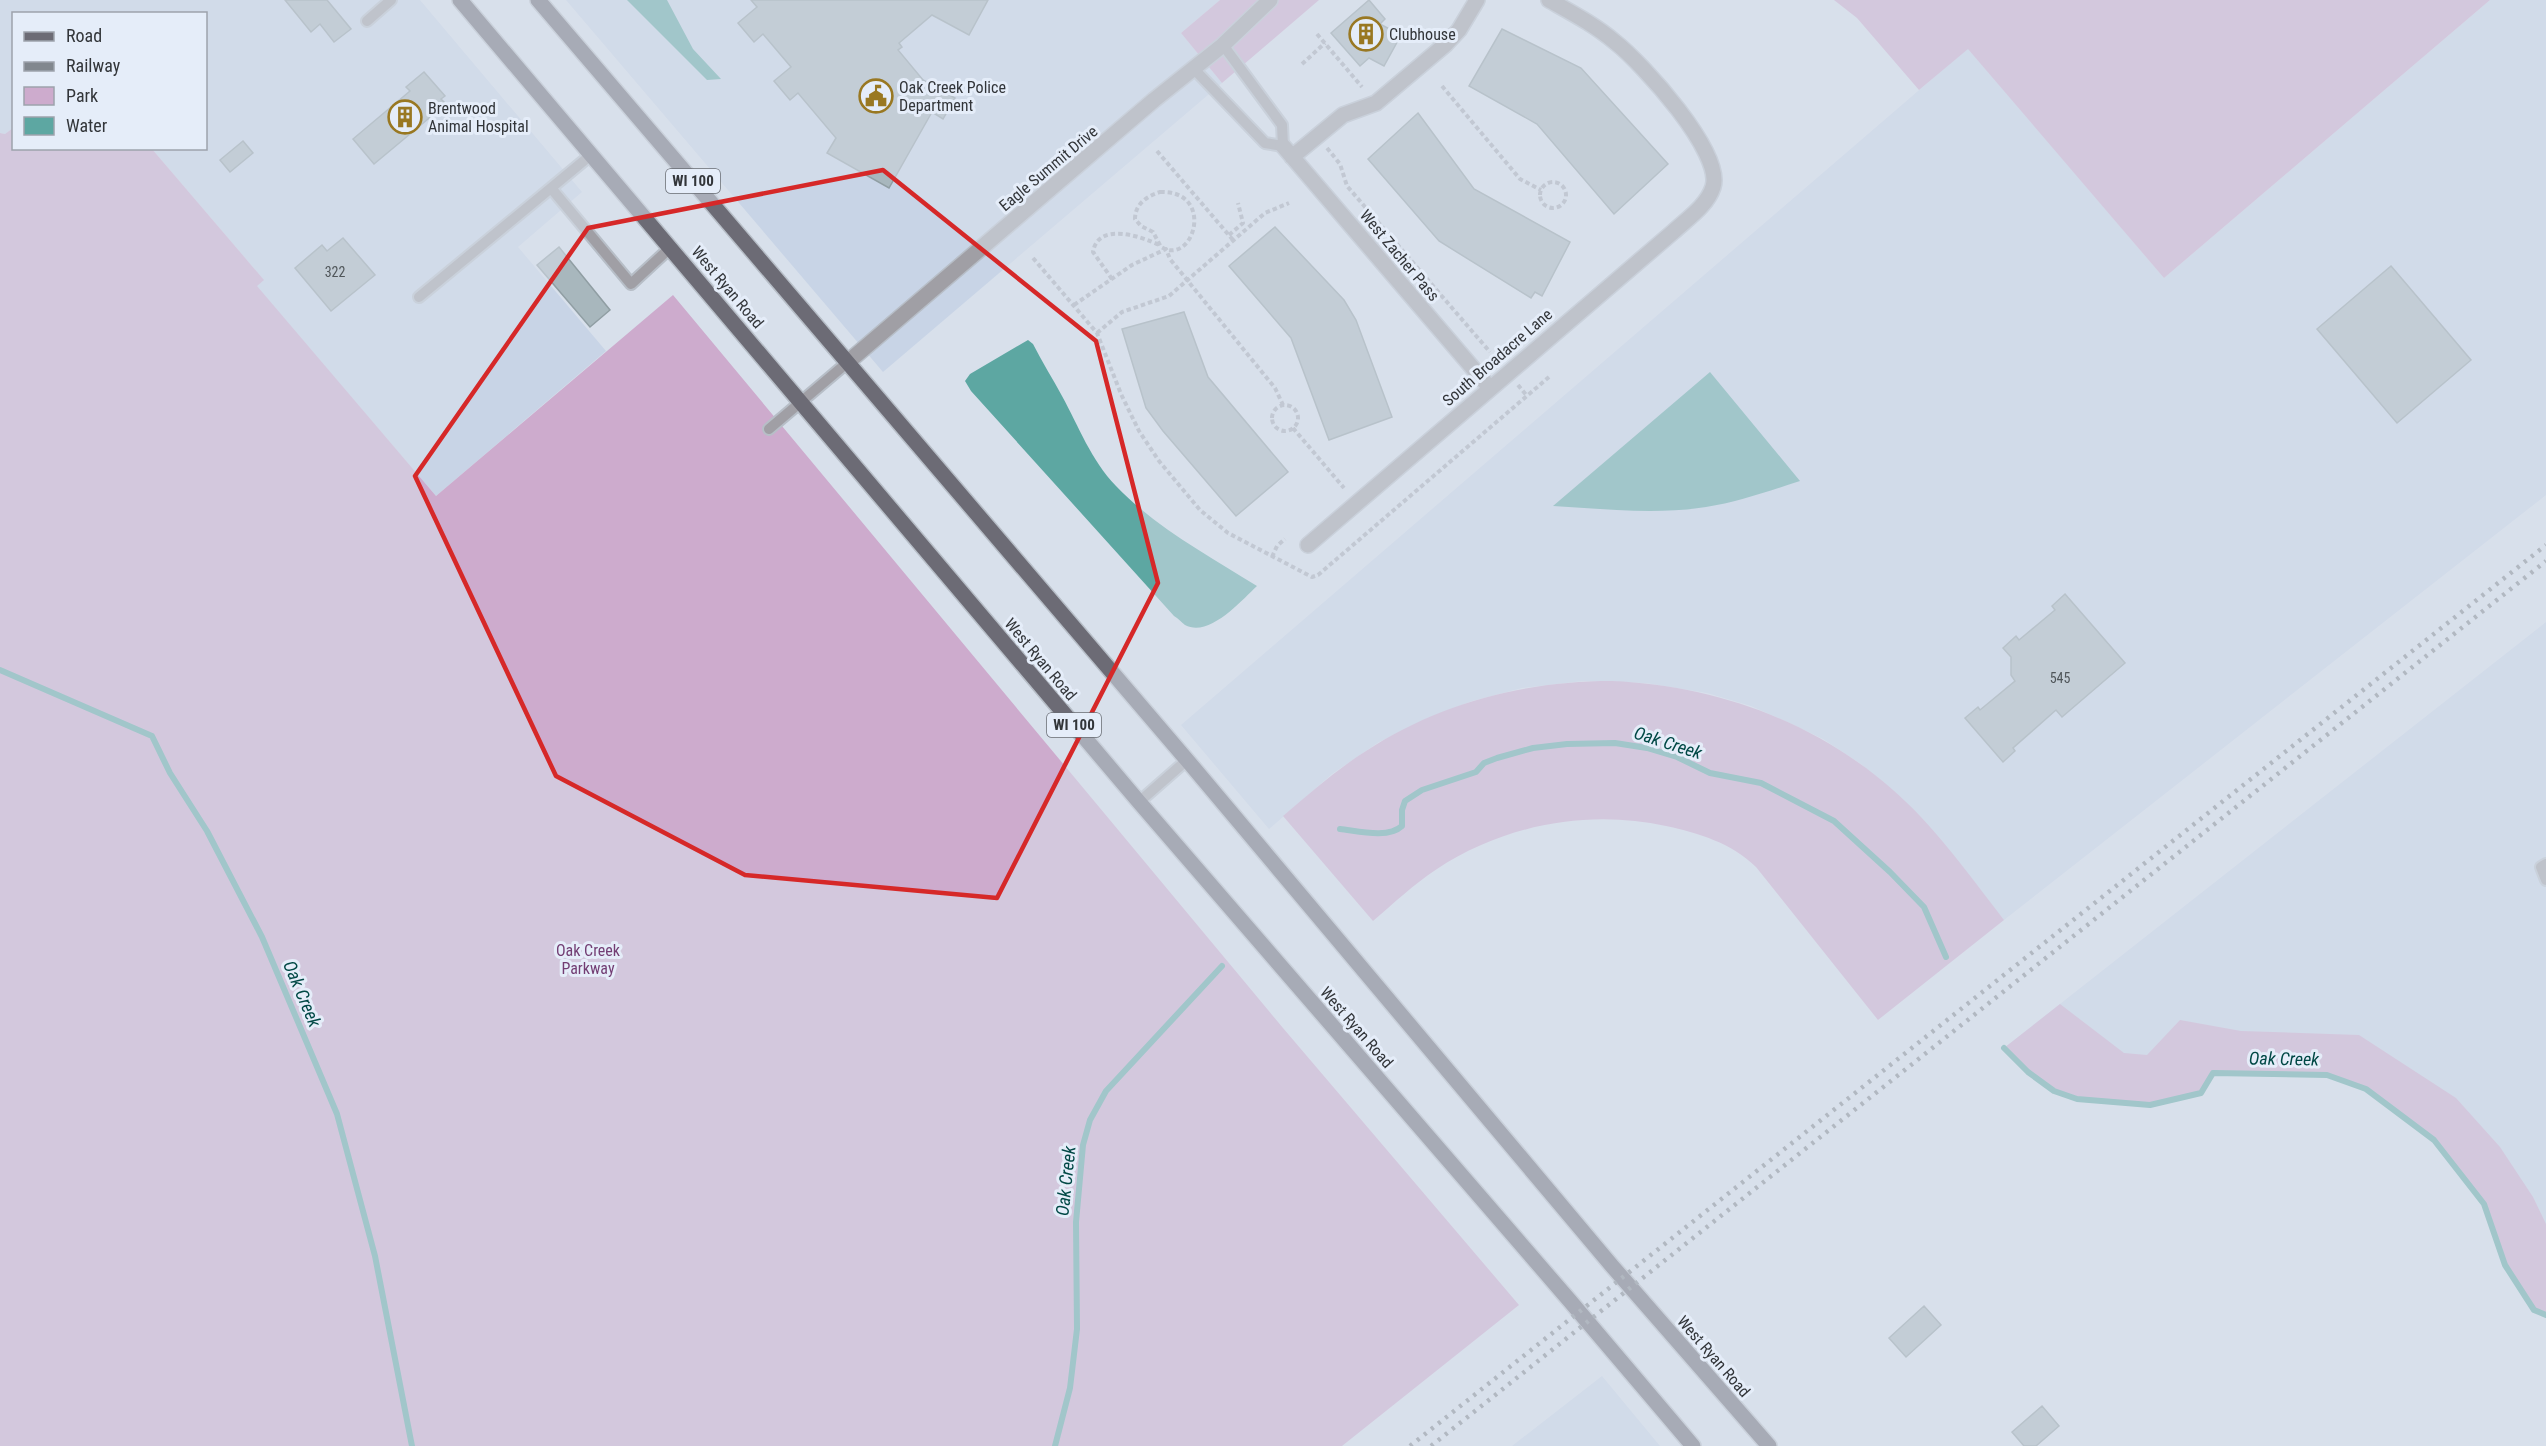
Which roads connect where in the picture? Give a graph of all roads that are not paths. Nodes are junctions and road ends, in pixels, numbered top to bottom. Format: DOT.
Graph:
graph roads {
  1 [pos="391,0"];
  2 [pos="460,0"];
  3 [pos="538,0"];
  4 [pos="1270,0"];
  5 [pos="1477,0"];
  6 [pos="1549,0"];
  7 [pos="367,21"];
  8 [pos="1223,45"];
  9 [pos="1194,69"];
  10 [pos="1288,151"];
  11 [pos="592,154"];
  12 [pos="551,188"];
  13 [pos="671,248"];
  14 [pos="419,297"];
  15 [pos="848,362"];
  16 [pos="1489,387"];
  17 [pos="801,401"];
  18 [pos="769,429"];
  19 [pos="1308,545"];
  20 [pos="1187,760"];
  21 [pos="1138,802"];
  22 [pos="2546,864"];
  23 [pos="2546,880"];
  24 [pos="1692,1446"];
  25 [pos="1769,1446"];
  1 -- 7 [label="lane"];
  2 -- 11 [label="main road, West Ryan Road / WI 100"];
  3 -- 15 [label="main road, West Ryan Road / WI 100"];
  4 -- 8 [label="street, Eagle Summit Drive"];
  5 -- 10 [label="street"];
  6 -- 16 [label="street, South Broadacre Lane"];
  8 -- 9 [label="street, Eagle Summit Drive"];
  8 -- 10 [label="lane, West Zacher Pass"];
  9 -- 10 [label="lane, West Zacher Pass"];
  9 -- 15 [label="street, Eagle Summit Drive"];
  10 -- 16 [label="street, West Zacher Pass"];
  11 -- 12 [label="lane"];
  11 -- 13 [label="main road, West Ryan Road / WI 100"];
  12 -- 13 [label="lane"];
  12 -- 14 [label="lane"];
  13 -- 17 [label="main road, West Ryan Road / WI 100"];
  15 -- 17 [label="lane"];
  15 -- 20 [label="main road, West Ryan Road / WI 100"];
  16 -- 19 [label="street, South Broadacre Lane"];
  17 -- 18 [label="lane"];
  17 -- 21 [label="main road, West Ryan Road / WI 100"];
  20 -- 21 [label="lane"];
  20 -- 25 [label="main road, West Ryan Road / WI 100"];
  21 -- 24 [label="main road, West Ryan Road / WI 100"];
  22 -- 23 [label="lane"];
}
